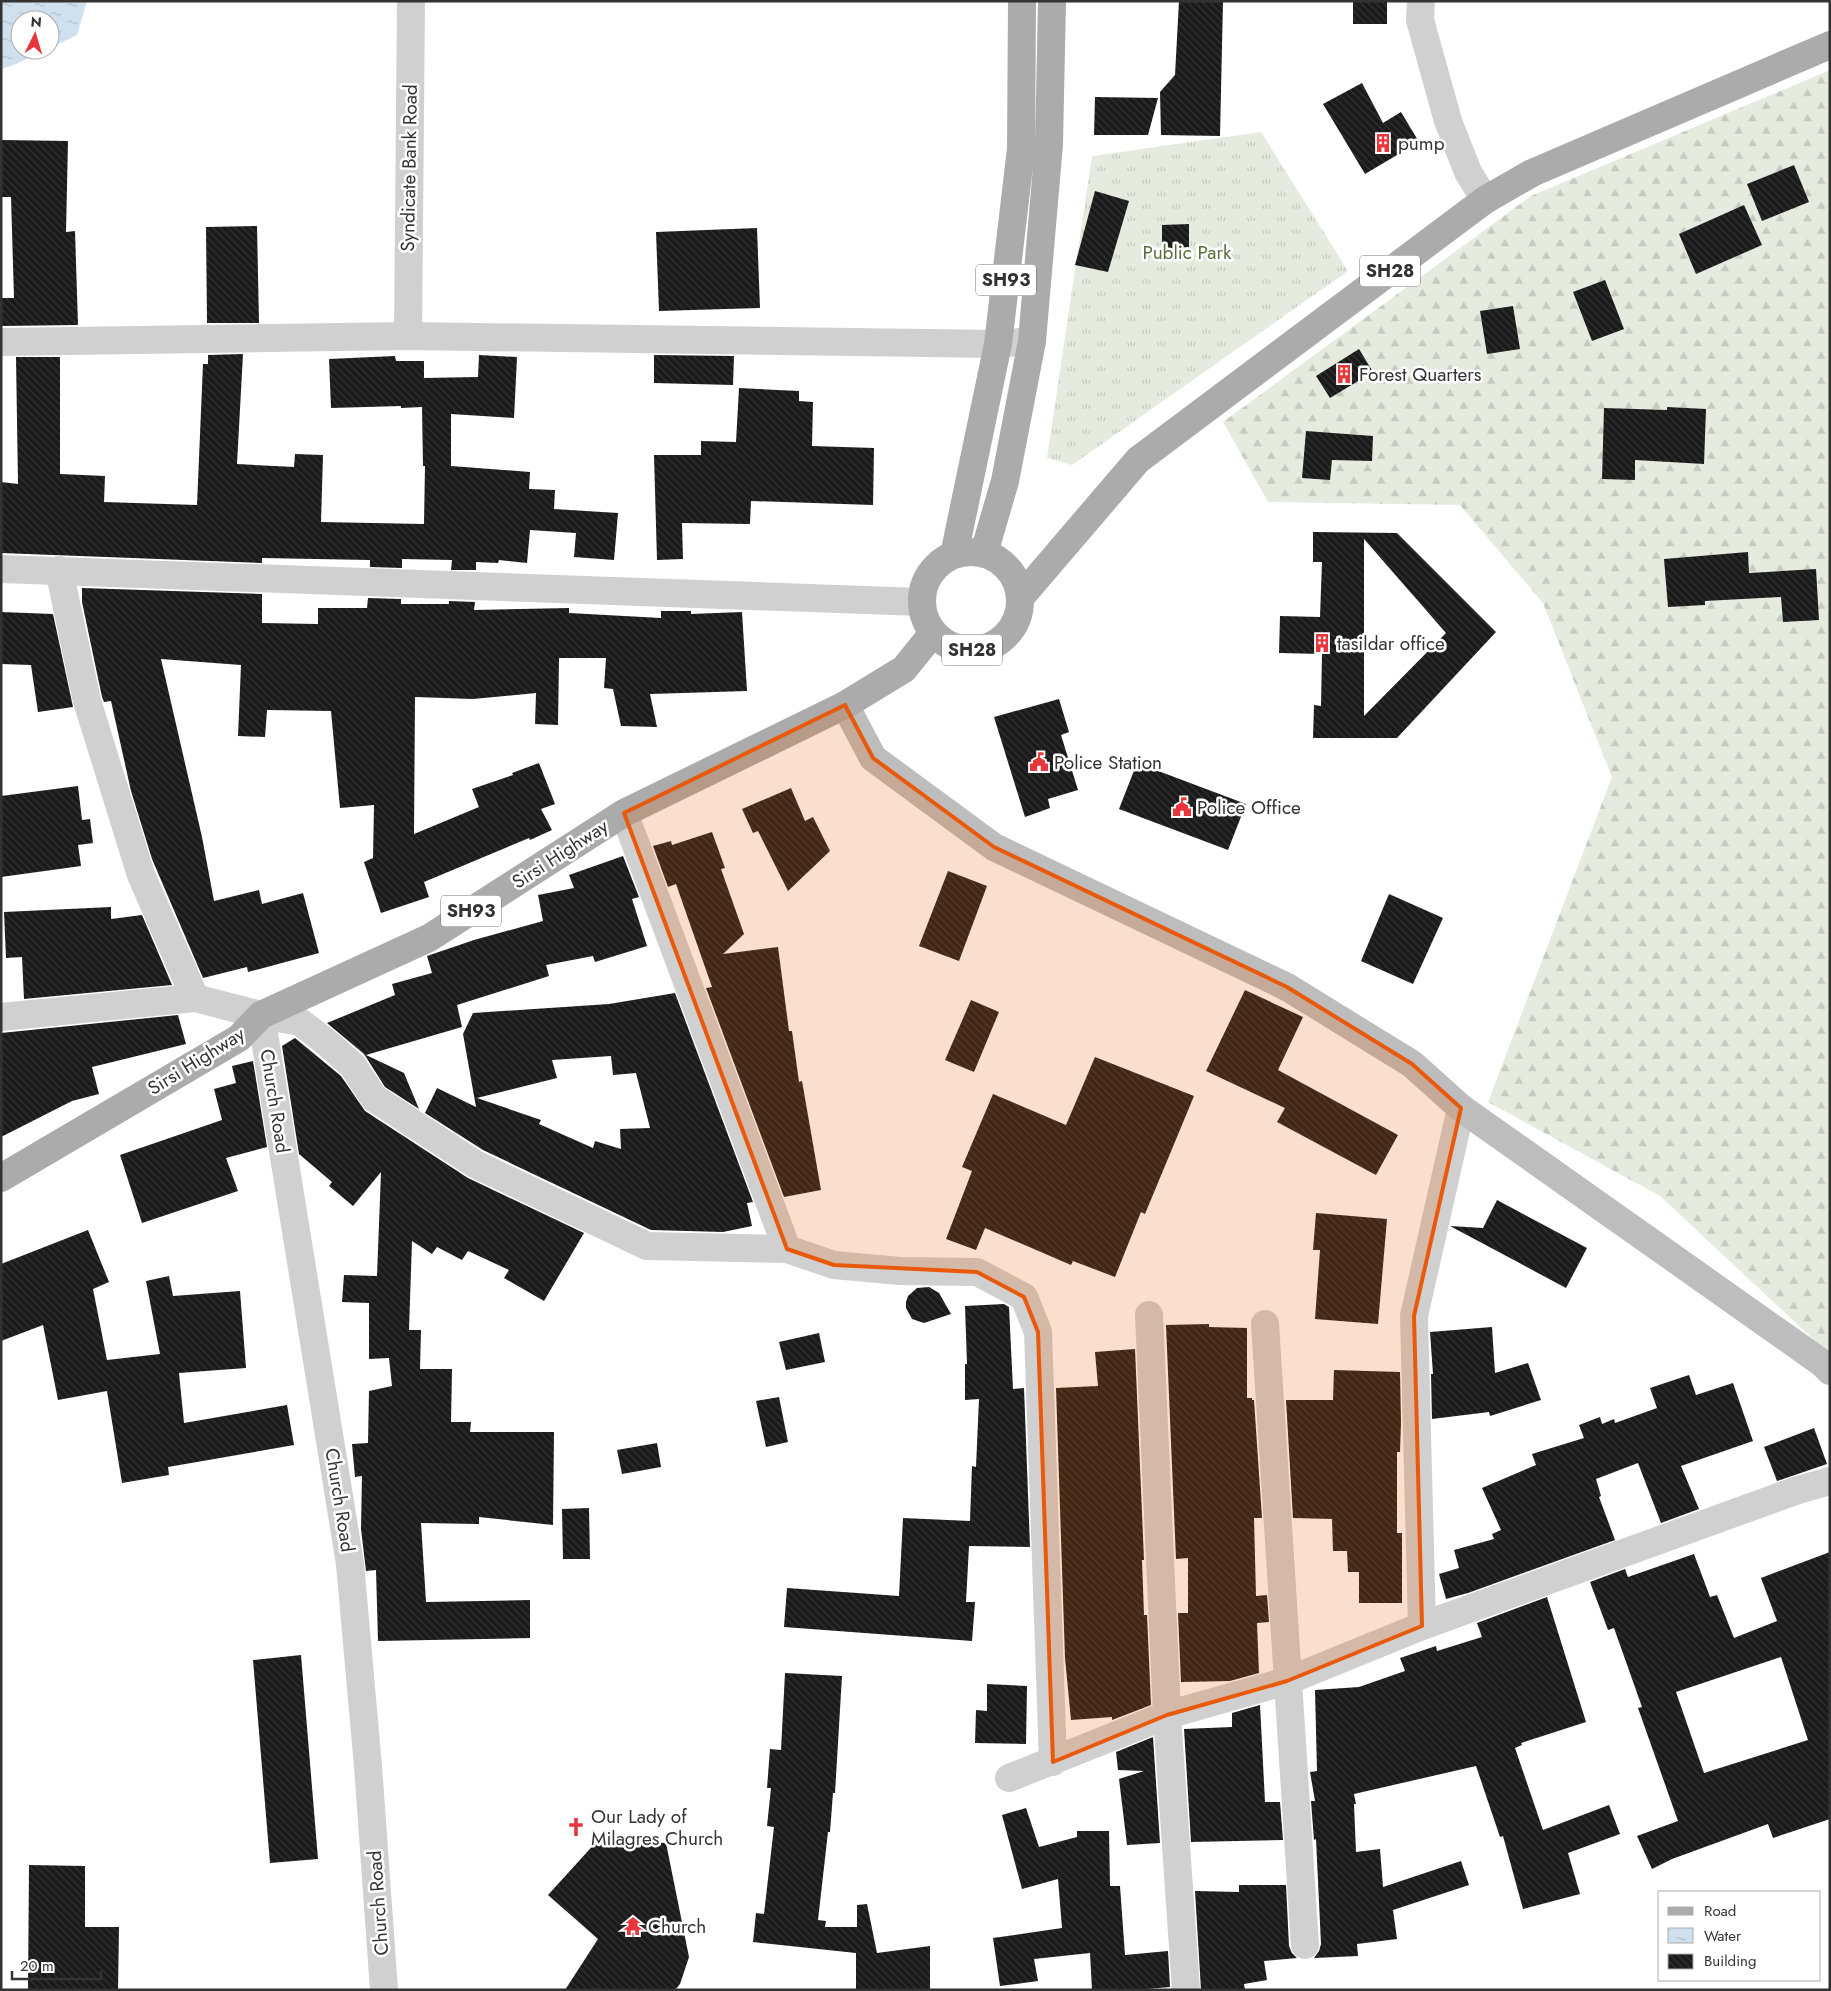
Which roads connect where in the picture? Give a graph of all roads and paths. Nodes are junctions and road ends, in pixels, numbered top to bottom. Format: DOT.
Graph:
graph roads {
  1 [pos="411,1"];
  2 [pos="1022,1"];
  3 [pos="1052,1"];
  4 [pos="1421,1"];
  5 [pos="1830,45"];
  6 [pos="1485,200"];
  7 [pos="408,336"];
  8 [pos="1032,341"];
  9 [pos="1,342"];
  10 [pos="998,344"];
  11 [pos="984,553"];
  12 [pos="954,555"];
  13 [pos="1,569"];
  14 [pos="59,570"];
  15 [pos="1020,598"];
  16 [pos="921,602"];
  17 [pos="932,633"];
  18 [pos="845,704"];
  19 [pos="624,813"];
  20 [pos="194,998"];
  21 [pos="261,1015"];
  22 [pos="1,1017"];
  23 [pos="1461,1108"];
  24 [pos="1,1178"];
  25 [pos="787,1249"];
  26 [pos="1149,1315"];
  27 [pos="1265,1324"];
  28 [pos="1830,1371"];
  29 [pos="1830,1481"];
  30 [pos="1422,1626"];
  31 [pos="1287,1681"];
  32 [pos="1167,1715"];
  33 [pos="1053,1762"];
  34 [pos="1008,1778"];
  35 [pos="1305,1945"];
  36 [pos="384,1990"];
  37 [pos="1186,1990"];
  1 -- 7 [label="street, Syndicate Bank Road"];
  2 -- 10 [label="main road, SH93"];
  3 -- 8 [label="main road, SH93"];
  4 -- 6 [label="street"];
  5 -- 6 [label="main road, SH28"];
  6 -- 15 [label="main road, SH28"];
  7 -- 9 [label="street"];
  7 -- 10 [label="street"];
  8 -- 10 [label="street"];
  8 -- 11 [label="main road, SH93"];
  10 -- 12 [label="main road, SH93"];
  11 -- 12 [label="main road"];
  11 -- 15 [label="main road"];
  12 -- 16 [label="main road"];
  13 -- 14 [label="street"];
  14 -- 16 [label="street"];
  14 -- 20 [label="street"];
  15 -- 17 [label="main road, SH28"];
  16 -- 17 [label="main road, SH28"];
  17 -- 18 [label="main road, Sirsi Highway / SH93"];
  18 -- 19 [label="main road, Sirsi Highway / SH93"];
  18 -- 23 [label="main road"];
  19 -- 21 [label="main road, Sirsi Highway / SH93"];
  19 -- 25 [label="street"];
  20 -- 21 [label="street"];
  20 -- 22 [label="street"];
  21 -- 24 [label="main road, Sirsi Highway / SH93"];
  21 -- 25 [label="street"];
  21 -- 36 [label="street, Church Road"];
  23 -- 28 [label="main road"];
  23 -- 30 [label="street"];
  25 -- 33 [label="street"];
  26 -- 32 [label="street"];
  27 -- 31 [label="street"];
  29 -- 30 [label="street"];
  30 -- 31 [label="street"];
  31 -- 32 [label="street"];
  31 -- 35 [label="street"];
  32 -- 33 [label="street"];
  32 -- 37 [label="street"];
  33 -- 34 [label="street"];
}
